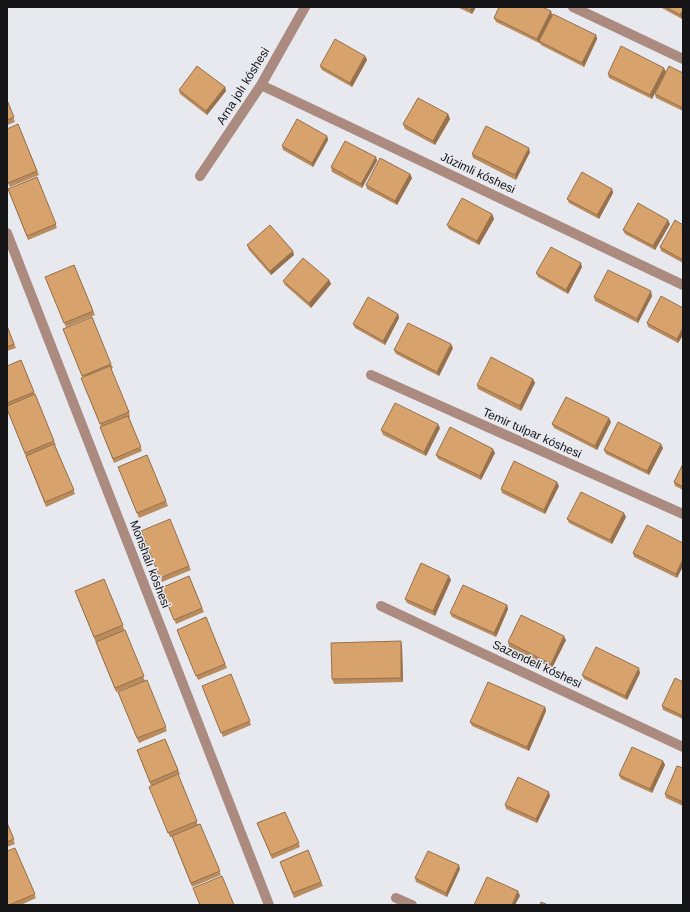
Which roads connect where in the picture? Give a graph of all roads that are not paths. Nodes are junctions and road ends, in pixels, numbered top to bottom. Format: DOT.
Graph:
graph roads {
  1 [pos="305,7"];
  2 [pos="573,7"];
  3 [pos="683,59"];
  4 [pos="261,86"];
  5 [pos="200,176"];
  6 [pos="7,233"];
  7 [pos="683,285"];
  8 [pos="371,375"];
  9 [pos="683,514"];
  10 [pos="381,606"];
  11 [pos="683,746"];
  12 [pos="396,898"];
  13 [pos="268,905"];
  14 [pos="412,905"];
  1 -- 4 [label="street, Arna jolı kóshesi"];
  2 -- 3 [label="street"];
  4 -- 5 [label="street, Arna jolı kóshesi"];
  4 -- 7 [label="street, Júzimli kóshesi"];
  6 -- 13 [label="street, Monshalı kóshesi"];
  8 -- 9 [label="street, Temir tulpar kóshesi"];
  10 -- 11 [label="street, Sazendeli kóshesi"];
  12 -- 14 [label="street"];
}
